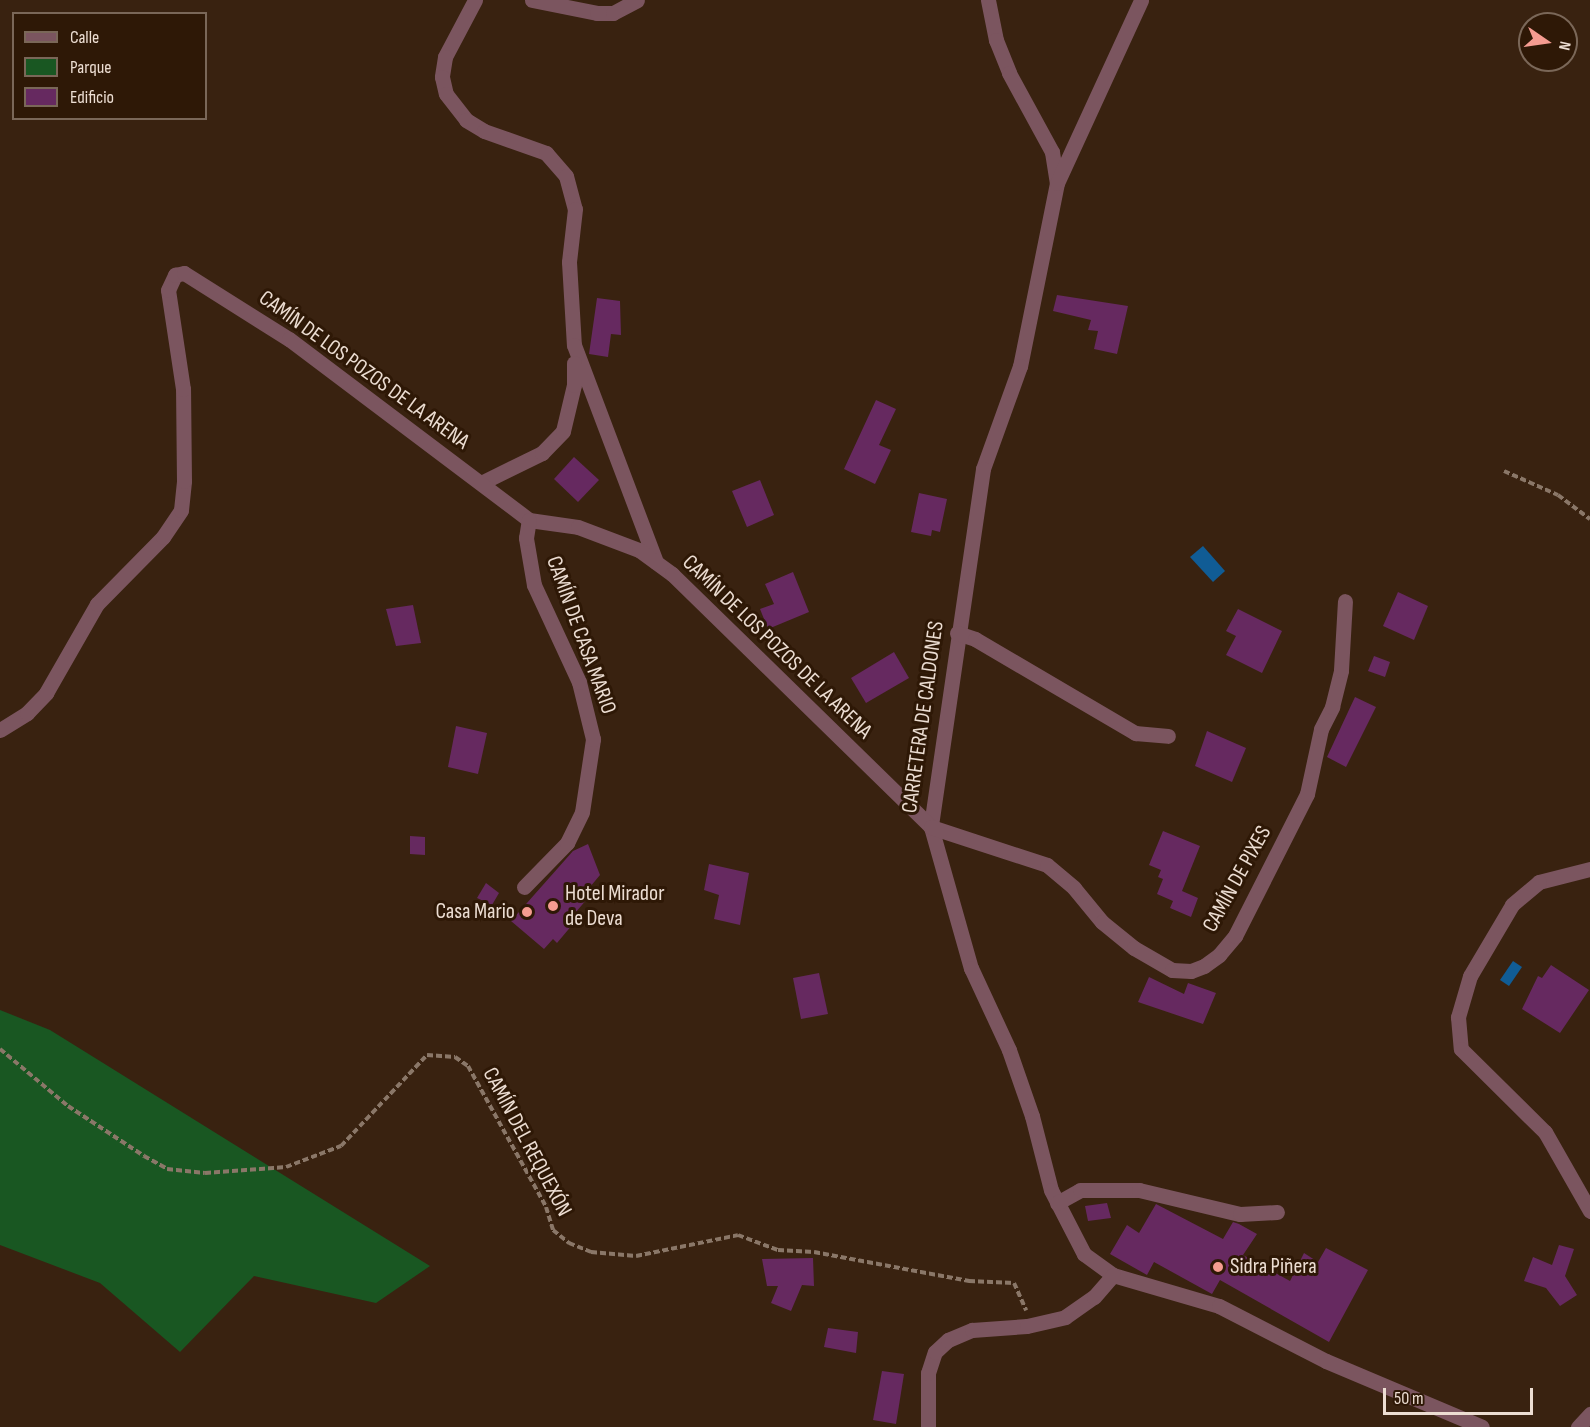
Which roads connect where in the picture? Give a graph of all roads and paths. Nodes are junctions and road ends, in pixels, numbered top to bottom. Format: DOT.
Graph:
graph roads {
  1 [pos="475,0"];
  2 [pos="532,0"];
  3 [pos="638,0"];
  4 [pos="988,0"];
  5 [pos="1141,0"];
  6 [pos="1057,183"];
  7 [pos="574,345"];
  8 [pos="1504,471"];
  9 [pos="481,483"];
  10 [pos="1590,519"];
  11 [pos="529,520"];
  12 [pos="656,562"];
  13 [pos="1346,601"];
  14 [pos="957,633"];
  15 [pos="0,730"];
  16 [pos="1168,736"];
  17 [pos="931,827"];
  18 [pos="1590,869"];
  19 [pos="524,887"];
  20 [pos="0,1048"];
  21 [pos="1057,1203"];
  22 [pos="1590,1211"];
  23 [pos="1277,1212"];
  24 [pos="1113,1275"];
  25 [pos="1027,1326"];
  26 [pos="1590,1414"];
  27 [pos="928,1427"];
  28 [pos="1482,1427"];
  29 [pos="1578,1427"];
  1 -- 7 [label="street"];
  2 -- 3 [label="street"];
  4 -- 6 [label="street, CARRETERA DE CALDONES"];
  5 -- 6 [label="street"];
  6 -- 14 [label="street, CARRETERA DE CALDONES"];
  7 -- 9 [label="street"];
  7 -- 12 [label="street"];
  8 -- 10 [label="path"];
  9 -- 11 [label="street, CAMÍN DE LOS POZOS DE LA ARENA"];
  9 -- 15 [label="street, CAMÍN DE LOS POZOS DE LA ARENA"];
  11 -- 12 [label="street, CAMÍN DE LOS POZOS DE LA ARENA"];
  11 -- 19 [label="street, CAMÍN DE CASA MARIO"];
  12 -- 17 [label="street, CAMÍN DE LOS POZOS DE LA ARENA"];
  13 -- 17 [label="street, CAMÍN DE PIXES"];
  14 -- 16 [label="street"];
  14 -- 17 [label="street, CARRETERA DE CALDONES"];
  17 -- 21 [label="street, CARRETERA DE CALDONES"];
  18 -- 22 [label="street"];
  20 -- 25 [label="path, CAMÍN DEL REQUEXÓN"];
  21 -- 23 [label="street"];
  21 -- 24 [label="street, CARRETERA DE CALDONES"];
  24 -- 25 [label="street"];
  24 -- 28 [label="street, CARRETERA DE CALDONES"];
  25 -- 27 [label="street"];
  26 -- 29 [label="street"];
}
